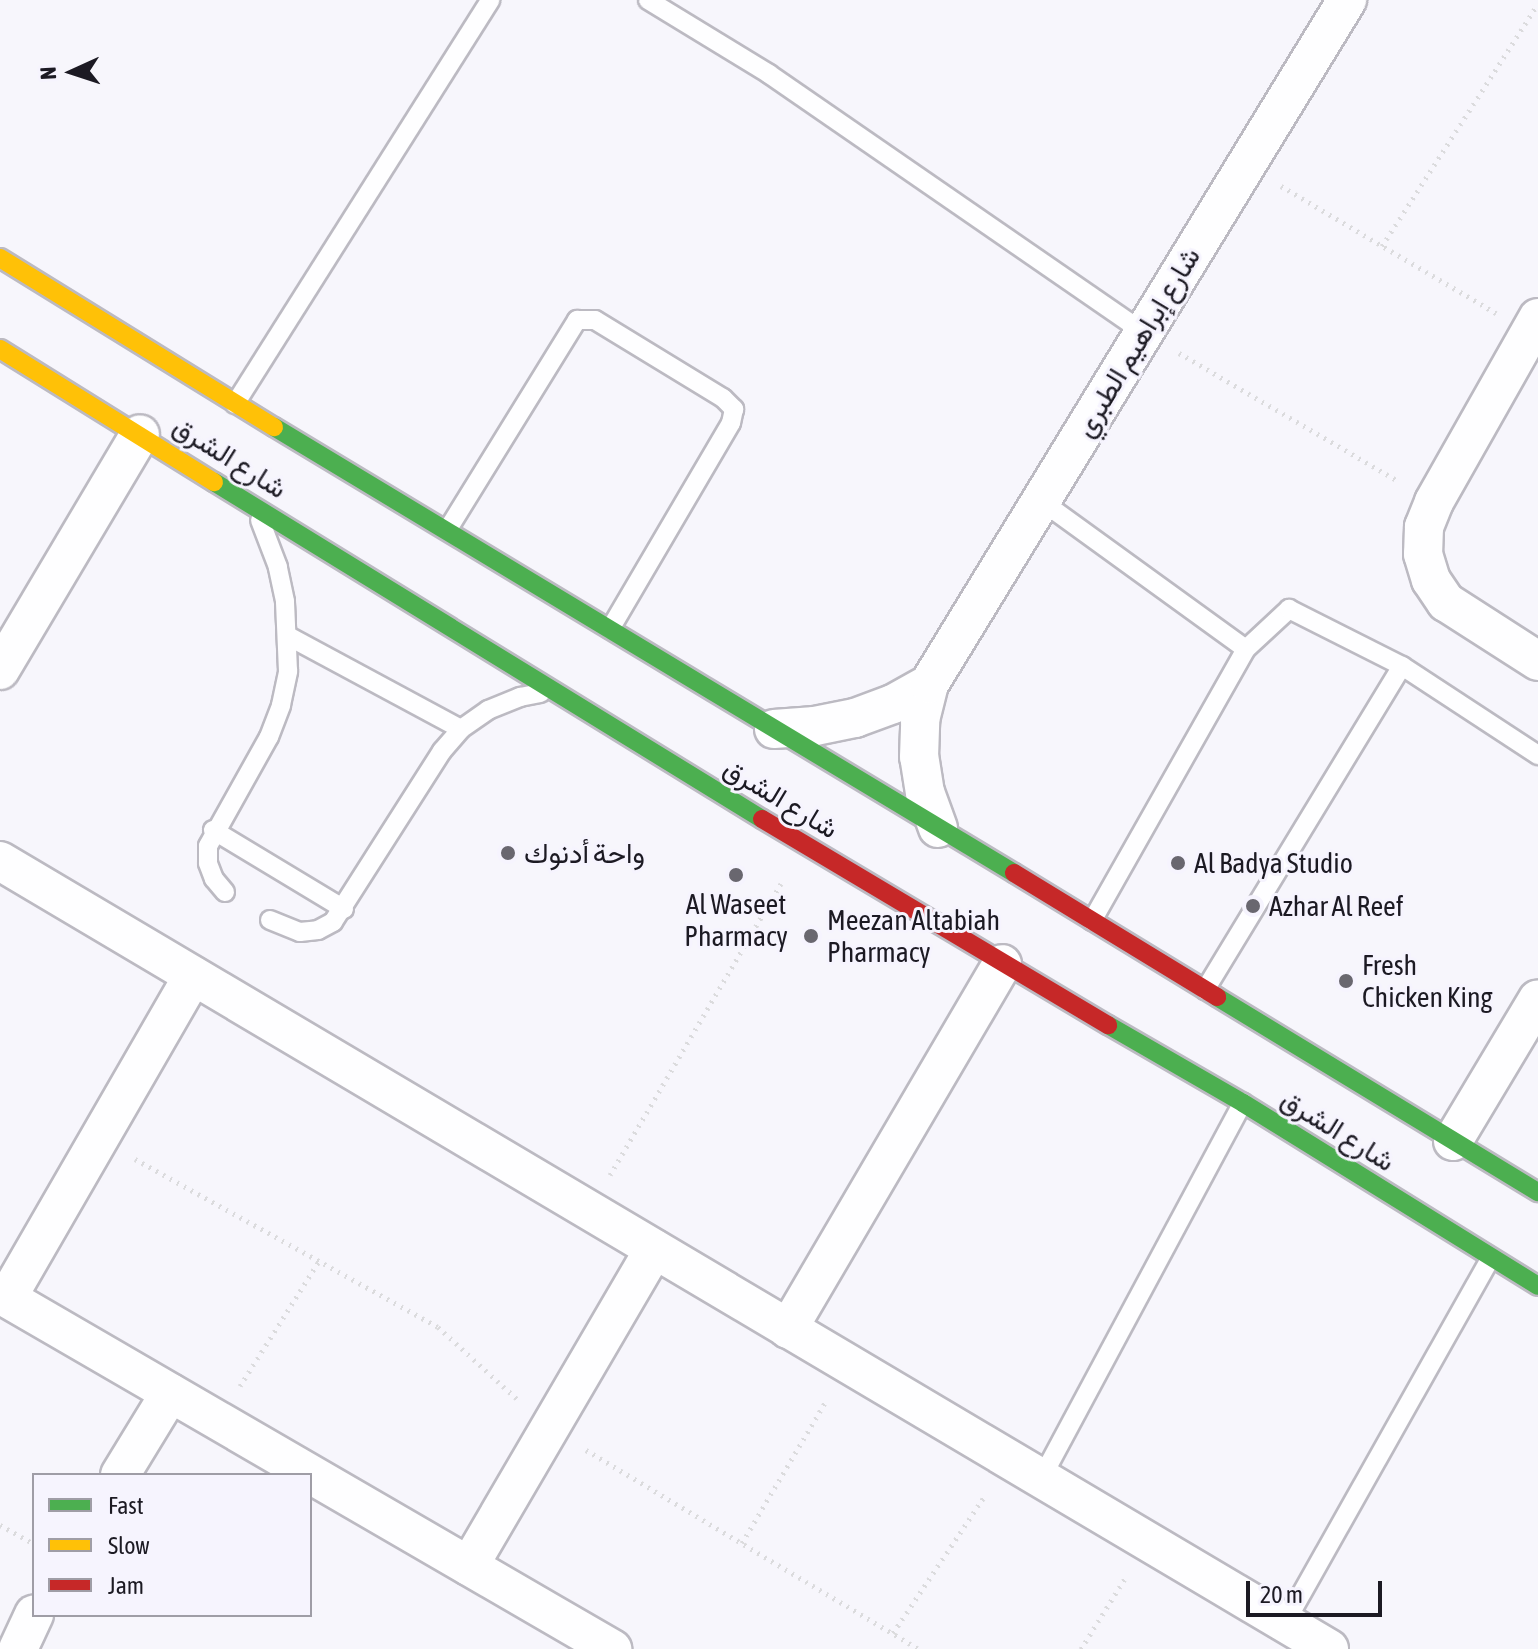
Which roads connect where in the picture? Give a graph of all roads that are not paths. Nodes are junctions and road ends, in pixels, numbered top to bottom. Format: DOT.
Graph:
graph roads {
  1 [pos="490,0"];
  2 [pos="648,0"];
  3 [pos="1347,0"];
  4 [pos="0,258"];
  5 [pos="1534,326"];
  6 [pos="1143,332"];
  7 [pos="0,349"];
  8 [pos="235,404"];
  9 [pos="140,434"];
  10 [pos="1040,500"];
  11 [pos="252,503"];
  12 [pos="448,529"];
  13 [pos="610,629"];
  14 [pos="288,636"];
  15 [pos="1246,649"];
  16 [pos="1538,661"];
  17 [pos="1402,666"];
  18 [pos="0,670"];
  19 [pos="929,684"];
  20 [pos="552,691"];
  21 [pos="461,729"];
  22 [pos="774,729"];
  23 [pos="1538,755"];
  24 [pos="938,828"];
  25 [pos="213,830"];
  26 [pos="0,861"];
  27 [pos="225,892"];
  28 [pos="344,909"];
  29 [pos="270,920"];
  30 [pos="1092,922"];
  31 [pos="1002,964"];
  32 [pos="193,976"];
  33 [pos="1205,990"];
  34 [pos="1538,999"];
  35 [pos="1243,1103"];
  36 [pos="1453,1141"];
  37 [pos="1538,1192"];
  38 [pos="654,1249"];
  39 [pos="1491,1258"];
  40 [pos="1538,1286"];
  41 [pos="3,1296"];
  42 [pos="788,1329"];
  43 [pos="170,1393"];
  44 [pos="121,1473"];
  45 [pos="309,1473"];
  46 [pos="312,1475"];
  47 [pos="1041,1479"];
  48 [pos="469,1566"];
  49 [pos="33,1617"];
  50 [pos="1285,1623"];
  51 [pos="18,1649"];
  52 [pos="612,1649"];
  53 [pos="1329,1649"];
  1 -- 8 [label="lane"];
  2 -- 6 [label="lane"];
  3 -- 6 [label="street, شارع إبراهيم الطبري"];
  4 -- 8 [label="main road, شارع الشرق"];
  5 -- 16 [label="street"];
  6 -- 10 [label="street, شارع إبراهيم الطبري"];
  7 -- 9 [label="main road, شارع الشرق"];
  8 -- 12 [label="main road, شارع الشرق"];
  9 -- 11 [label="main road, شارع الشرق"];
  9 -- 18 [label="street"];
  10 -- 15 [label="lane"];
  10 -- 19 [label="street, شارع إبراهيم الطبري"];
  11 -- 14 [label="lane"];
  11 -- 20 [label="main road, شارع الشرق"];
  12 -- 13 [label="main road, شارع الشرق"];
  12 -- 13 [label="lane"];
  13 -- 22 [label="main road, شارع الشرق"];
  14 -- 21 [label="lane"];
  14 -- 25 [label="lane"];
  15 -- 17 [label="lane"];
  15 -- 30 [label="lane"];
  17 -- 23 [label="lane"];
  17 -- 33 [label="lane"];
  19 -- 22 [label="street, شارع إبراهيم الطبري"];
  19 -- 24 [label="street, شارع إبراهيم الطبري"];
  20 -- 21 [label="lane"];
  20 -- 31 [label="main road, شارع الشرق"];
  21 -- 28 [label="lane"];
  22 -- 24 [label="main road, شارع الشرق"];
  24 -- 30 [label="main road, شارع الشرق"];
  25 -- 27 [label="lane"];
  25 -- 28 [label="lane"];
  26 -- 32 [label="street"];
  28 -- 29 [label="lane"];
  30 -- 33 [label="main road, شارع الشرق"];
  31 -- 35 [label="main road, شارع الشرق"];
  31 -- 42 [label="street"];
  32 -- 38 [label="street"];
  32 -- 41 [label="street"];
  33 -- 36 [label="main road, شارع الشرق"];
  34 -- 36 [label="street"];
  35 -- 39 [label="main road, شارع الشرق"];
  35 -- 47 [label="lane"];
  36 -- 37 [label="main road, شارع الشرق"];
  38 -- 42 [label="street"];
  38 -- 48 [label="street"];
  39 -- 40 [label="main road, شارع الشرق"];
  39 -- 50 [label="lane"];
  41 -- 43 [label="street"];
  42 -- 47 [label="street"];
  43 -- 44 [label="street"];
  43 -- 45 [label="street"];
  46 -- 48 [label="street"];
  47 -- 50 [label="street"];
  48 -- 52 [label="street"];
  49 -- 51 [label="street"];
  50 -- 53 [label="street"];
}
